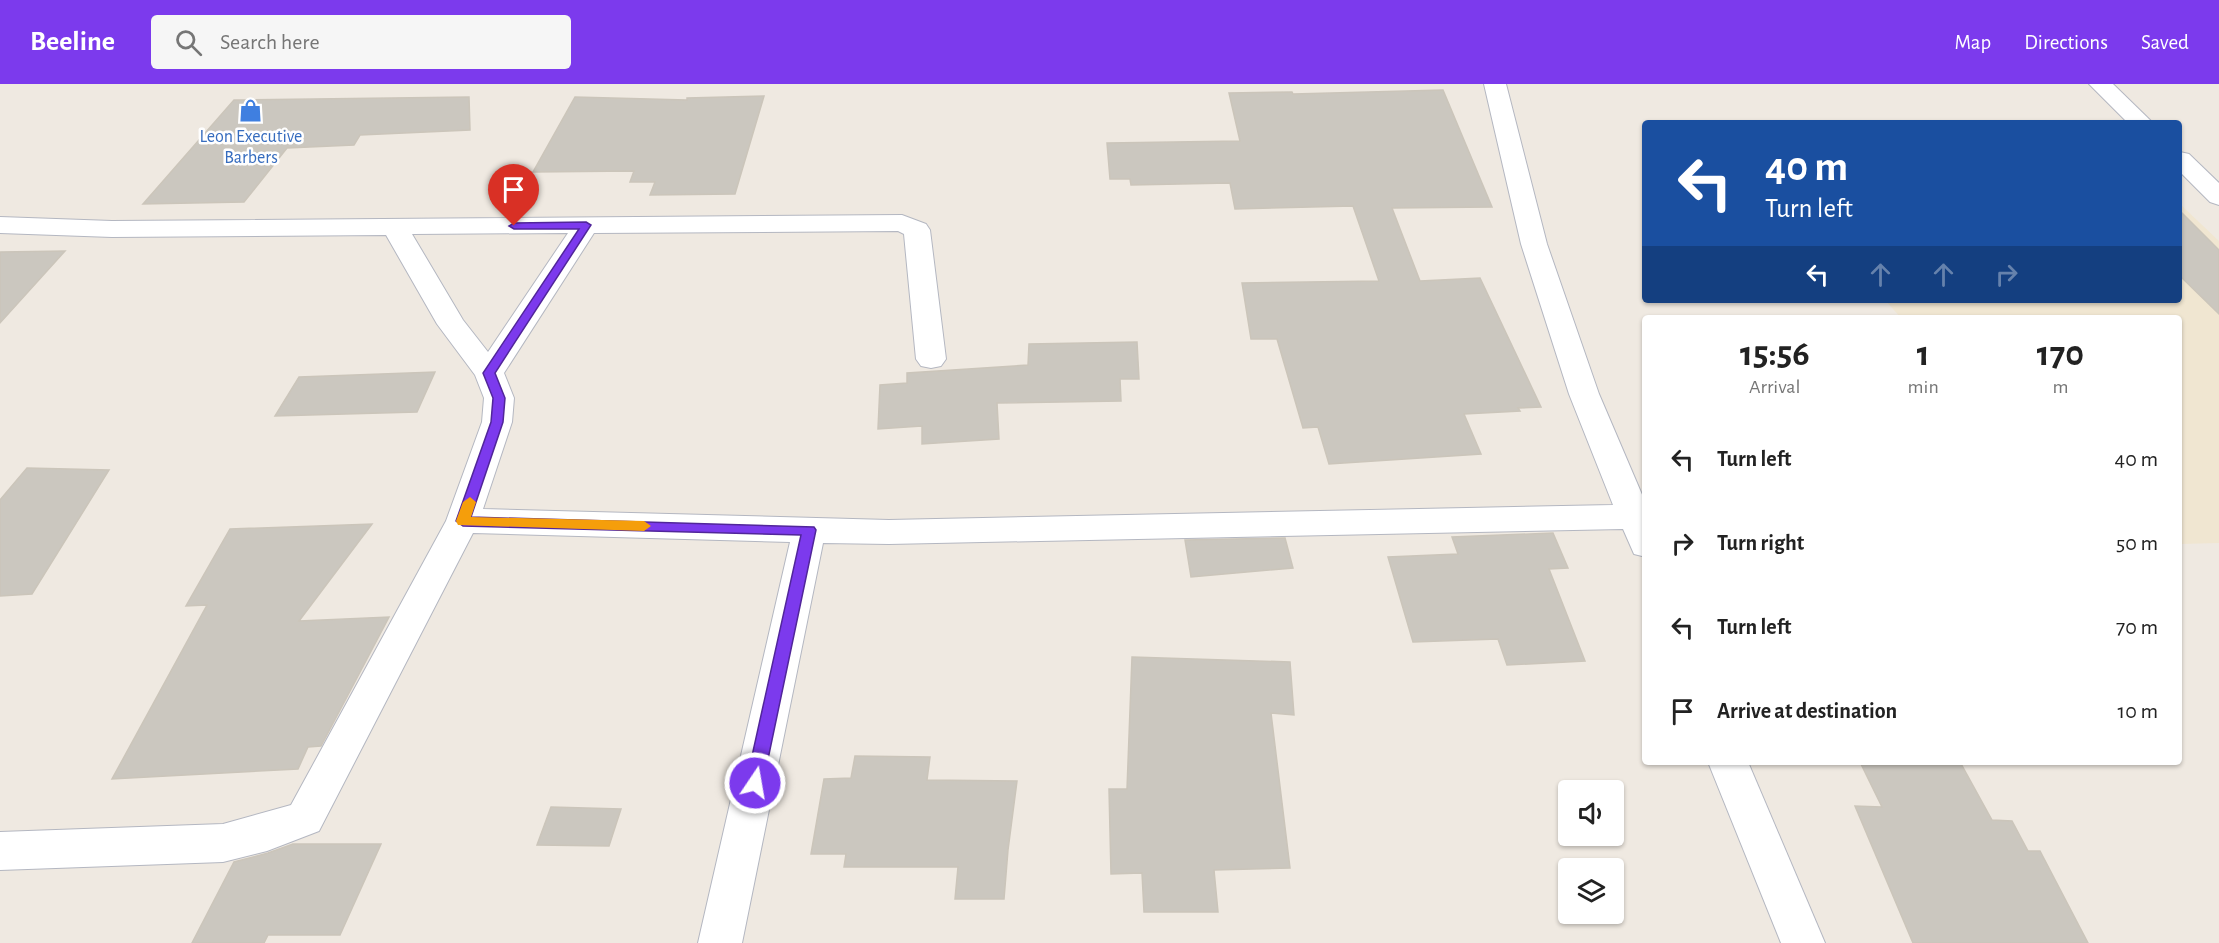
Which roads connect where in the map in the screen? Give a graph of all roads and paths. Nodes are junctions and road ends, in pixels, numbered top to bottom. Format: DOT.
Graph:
graph roads {
  1 [pos="1495,84"];
  2 [pos="2100,84"];
  3 [pos="2138,120"];
  4 [pos="2182,161"];
  5 [pos="2219,197"];
  6 [pos="0,225"];
  7 [pos="586,225"];
  8 [pos="395,227"];
  9 [pos="931,359"];
  10 [pos="489,373"];
  11 [pos="463,521"];
  12 [pos="809,530"];
  13 [pos="1640,531"];
  14 [pos="1729,765"];
  15 [pos="0,851"];
  16 [pos="720,943"];
  17 [pos="1803,943"];
  1 -- 13 [label="street"];
  2 -- 3 [label="street"];
  4 -- 5 [label="street"];
  6 -- 8 [label="street"];
  7 -- 8 [label="street"];
  7 -- 9 [label="street"];
  7 -- 10 [label="street"];
  8 -- 10 [label="street"];
  10 -- 11 [label="street"];
  11 -- 12 [label="street"];
  11 -- 15 [label="street"];
  12 -- 13 [label="street"];
  12 -- 16 [label="street"];
  14 -- 17 [label="street"];
}
